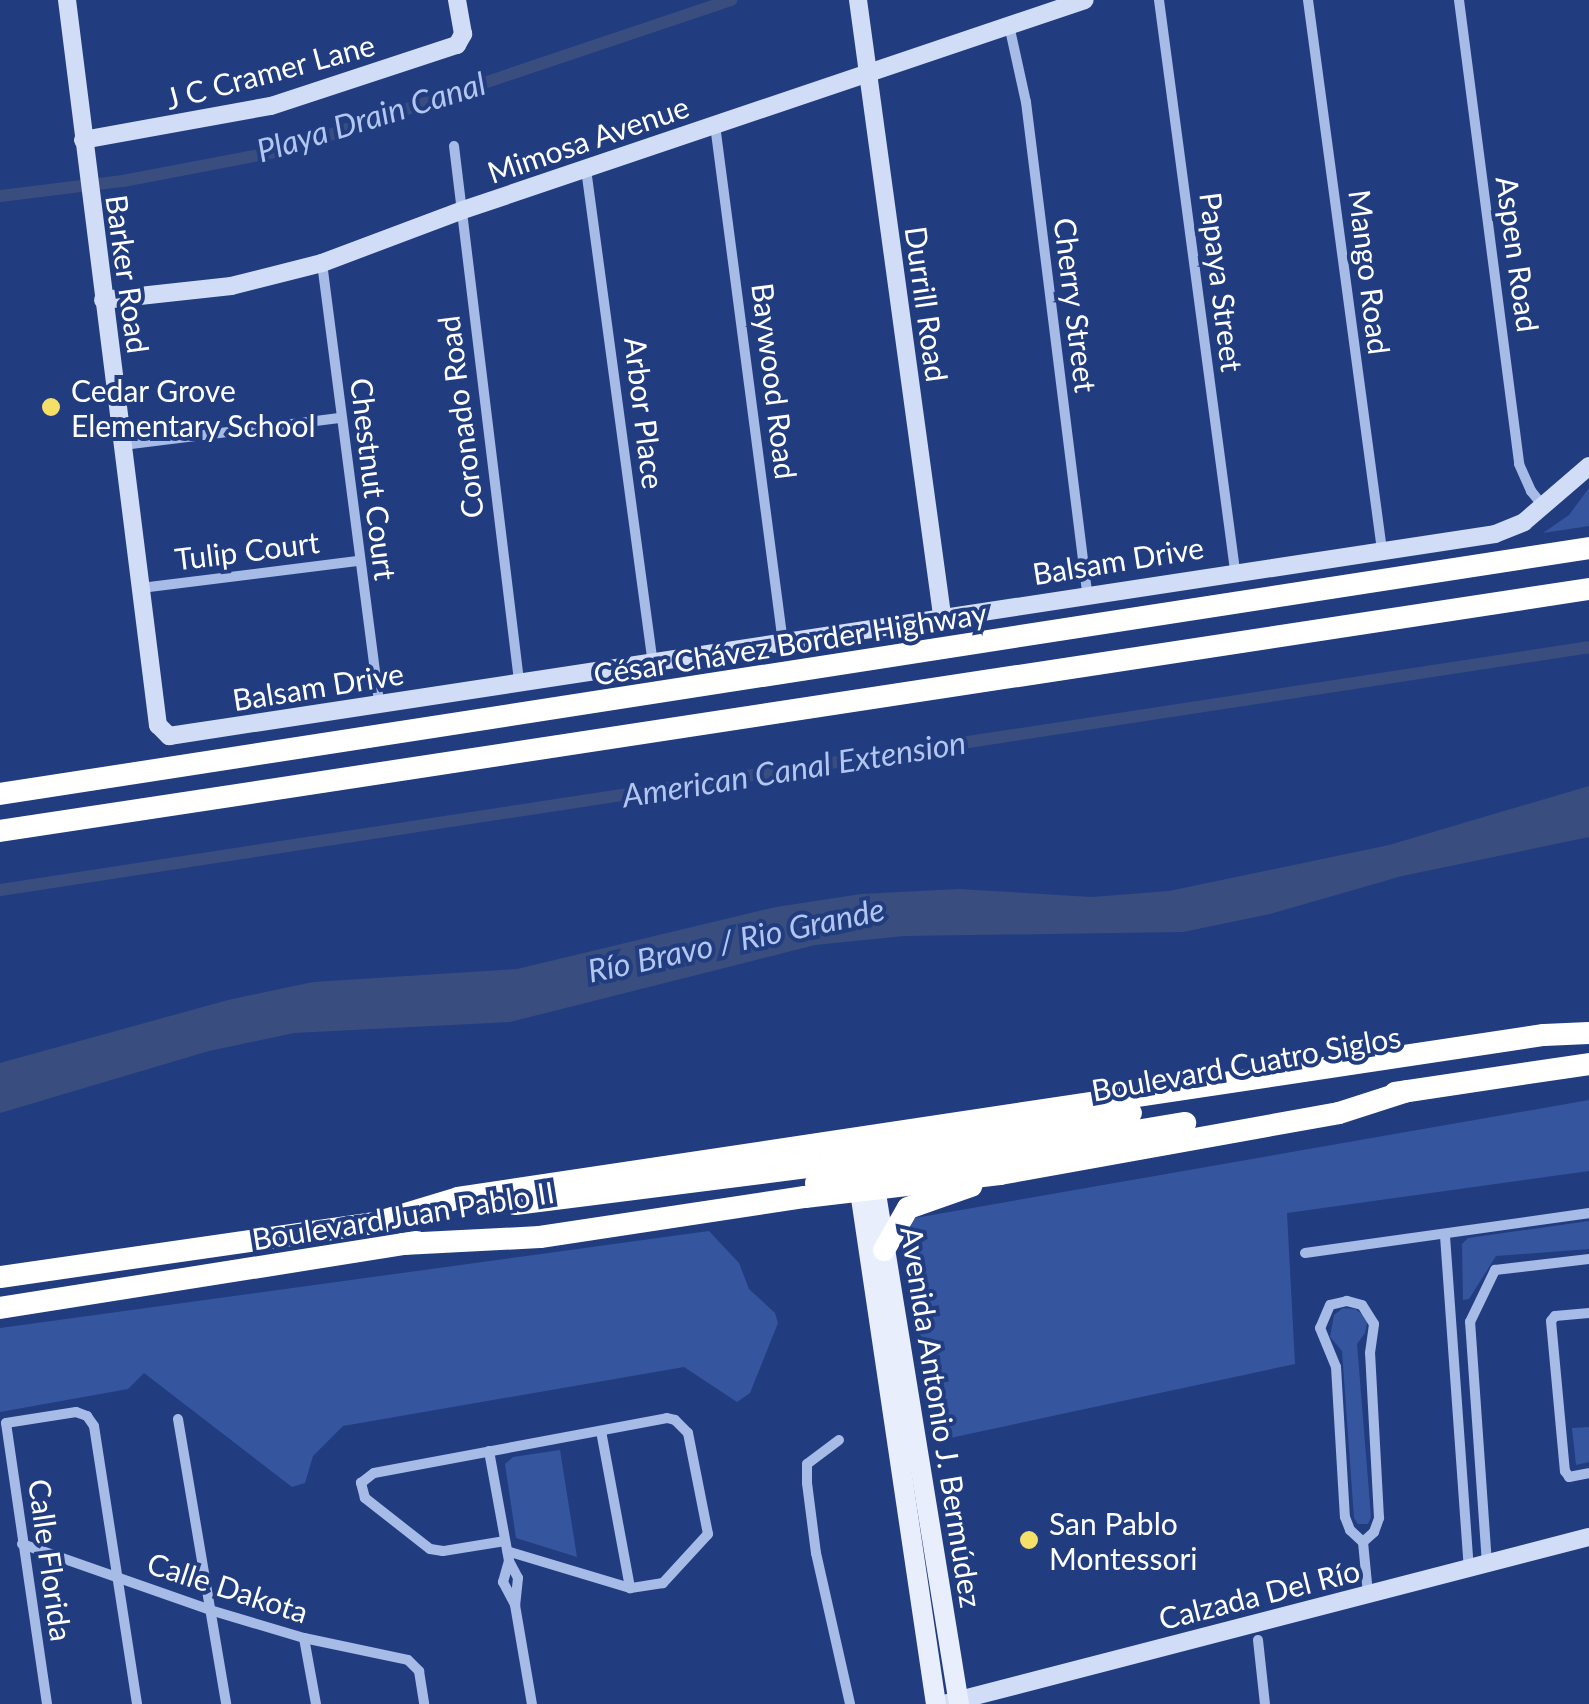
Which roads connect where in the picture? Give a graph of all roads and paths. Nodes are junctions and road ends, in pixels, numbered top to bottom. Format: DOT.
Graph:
graph roads {
  1 [pos="67,0"];
  2 [pos="457,0"];
  3 [pos="858,0"];
  4 [pos="1085,0"];
  5 [pos="1159,0"];
  6 [pos="1308,0"];
  7 [pos="1460,0"];
  8 [pos="1010,25"];
  9 [pos="868,72"];
  10 [pos="714,125"];
  11 [pos="83,140"];
  12 [pos="454,146"];
  13 [pos="586,169"];
  14 [pos="462,210"];
  15 [pos="322,262"];
  16 [pos="103,300"];
  17 [pos="341,418"];
  18 [pos="123,444"];
  19 [pos="1589,466"];
  20 [pos="1544,507"];
  21 [pos="1589,548"];
  22 [pos="1382,550"];
  23 [pos="359,562"];
  24 [pos="1235,570"];
  25 [pos="140,588"];
  26 [pos="1589,590"];
  27 [pos="1087,593"];
  28 [pos="942,615"];
  29 [pos="783,643"];
  30 [pos="652,663"];
  31 [pos="519,681"];
  32 [pos="379,702"];
  33 [pos="162,732"];
  34 [pos="0,794"];
  35 [pos="0,830"];
  36 [pos="1589,1034"];
  37 [pos="1589,1064"];
  38 [pos="1406,1091"];
  39 [pos="1217,1109"];
  40 [pos="860,1140"];
  41 [pos="918,1157"];
  42 [pos="813,1173"];
  43 [pos="1000,1174"];
  44 [pos="867,1189"];
  45 [pos="1589,1213"];
  46 [pos="382,1221"];
  47 [pos="1445,1236"];
  48 [pos="403,1244"];
  49 [pos="884,1250"];
  50 [pos="1305,1253"];
  51 [pos="1589,1259"];
  52 [pos="0,1277"];
  53 [pos="0,1308"];
  54 [pos="1589,1313"];
  55 [pos="1470,1322"];
  56 [pos="1452,1324"];
  57 [pos="178,1419"];
  58 [pos="601,1430"];
  59 [pos="839,1440"];
  60 [pos="488,1452"];
  61 [pos="1589,1474"];
  62 [pos="1589,1537"];
  63 [pos="1363,1542"];
  64 [pos="22,1544"];
  65 [pos="507,1551"];
  66 [pos="1488,1564"];
  67 [pos="1468,1568"];
  68 [pos="118,1578"];
  69 [pos="630,1588"];
  70 [pos="1368,1594"];
  71 [pos="210,1610"];
  72 [pos="304,1638"];
  73 [pos="1258,1640"];
  74 [pos="954,1703"];
  75 [pos="47,1704"];
  76 [pos="137,1704"];
  77 [pos="226,1704"];
  78 [pos="316,1704"];
  79 [pos="424,1704"];
  80 [pos="532,1704"];
  81 [pos="850,1704"];
  82 [pos="936,1704"];
  83 [pos="1264,1704"];
  1 -- 11 [label="street, Barker Road"];
  2 -- 11 [label="street, J C Cramer Lane"];
  3 -- 9 [label="street, Durrill Road"];
  4 -- 8 [label="street, Mimosa Avenue"];
  5 -- 24 [label="street, Papaya Street"];
  6 -- 22 [label="street, Mango Road"];
  7 -- 20 [label="street, Aspen Road"];
  8 -- 9 [label="street, Mimosa Avenue"];
  8 -- 27 [label="street, Cherry Street"];
  9 -- 10 [label="street, Mimosa Avenue"];
  9 -- 28 [label="street, Durrill Road"];
  10 -- 13 [label="street, Mimosa Avenue"];
  10 -- 29 [label="street, Baywood Road"];
  11 -- 16 [label="street, Barker Road"];
  12 -- 14 [label="street, Coronado Road"];
  13 -- 14 [label="street, Mimosa Avenue"];
  13 -- 30 [label="street, Arbor Place"];
  14 -- 15 [label="street, Mimosa Avenue"];
  14 -- 31 [label="street, Coronado Road"];
  15 -- 16 [label="street, Mimosa Avenue"];
  15 -- 17 [label="street, Chestnut Court"];
  16 -- 18 [label="street, Barker Road"];
  17 -- 18 [label="street"];
  17 -- 23 [label="street, Chestnut Court"];
  18 -- 25 [label="street, Barker Road"];
  19 -- 20 [label="street, Balsam Drive"];
  20 -- 22 [label="street, Balsam Drive"];
  21 -- 34 [label="highway, César Chávez Border Highway"];
  22 -- 24 [label="street, Balsam Drive"];
  23 -- 25 [label="street, Tulip Court"];
  23 -- 32 [label="street, Chestnut Court"];
  24 -- 27 [label="street, Balsam Drive"];
  25 -- 33 [label="street, Barker Road"];
  26 -- 35 [label="highway"];
  27 -- 28 [label="street, Balsam Drive"];
  28 -- 29 [label="street, Balsam Drive"];
  29 -- 30 [label="street, Balsam Drive"];
  30 -- 31 [label="street, Balsam Drive"];
  31 -- 32 [label="street, Balsam Drive"];
  32 -- 33 [label="street, Balsam Drive"];
  36 -- 39 [label="highway, Boulevard Cuatro Siglos"];
  36 -- 41 [label="highway"];
  37 -- 38 [label="highway, Boulevard Cuatro Siglos"];
  38 -- 39 [label="highway, Boulevard Cuatro Siglos"];
  38 -- 43 [label="highway"];
  39 -- 41 [label="highway, Boulevard Cuatro Siglos"];
  40 -- 41 [label="highway"];
  40 -- 42 [label="highway"];
  40 -- 44 [label="main road, Avenida Antonio J. Bermúdez"];
  41 -- 42 [label="highway, bridge"];
  41 -- 43 [label="highway"];
  41 -- 44 [label="highway"];
  42 -- 44 [label="highway"];
  42 -- 46 [label="highway, Boulevard Juan Pablo II"];
  42 -- 46 [label="highway"];
  42 -- 48 [label="highway, Boulevard Juan Pablo II"];
  42 -- 48 [label="highway"];
  43 -- 49 [label="highway"];
  44 -- 49 [label="main road, Avenida Antonio J. Bermúdez"];
  44 -- 82 [label="main road, Avenida Antonio J. Bermúdez"];
  45 -- 47 [label="street"];
  46 -- 52 [label="highway, Boulevard Juan Pablo II"];
  47 -- 50 [label="street"];
  47 -- 56 [label="street"];
  48 -- 53 [label="highway, Boulevard Juan Pablo II"];
  49 -- 74 [label="main road, Avenida Antonio J. Bermúdez"];
  51 -- 55 [label="street"];
  54 -- 61 [label="street"];
  55 -- 56 [label="street"];
  55 -- 66 [label="street"];
  56 -- 67 [label="street"];
  57 -- 71 [label="street"];
  58 -- 60 [label="street"];
  58 -- 69 [label="street"];
  58 -- 69 [label="street"];
  59 -- 81 [label="street"];
  60 -- 65 [label="street"];
  60 -- 65 [label="street"];
  62 -- 66 [label="street, Calzada Del Río"];
  63 -- 63 [label="street"];
  63 -- 70 [label="street"];
  64 -- 68 [label="street, Calle Dakota"];
  64 -- 68 [label="street, Calle Florida"];
  64 -- 75 [label="street, Calle Florida"];
  65 -- 69 [label="street"];
  65 -- 80 [label="street"];
  66 -- 67 [label="street, Calzada Del Río"];
  67 -- 70 [label="street, Calzada Del Río"];
  68 -- 71 [label="street, Calle Dakota"];
  68 -- 76 [label="street"];
  70 -- 74 [label="street, Calzada Del Río"];
  71 -- 72 [label="street, Calle Dakota"];
  71 -- 77 [label="street"];
  72 -- 78 [label="street"];
  72 -- 79 [label="street, Calle Dakota"];
  73 -- 83 [label="street"];
}
